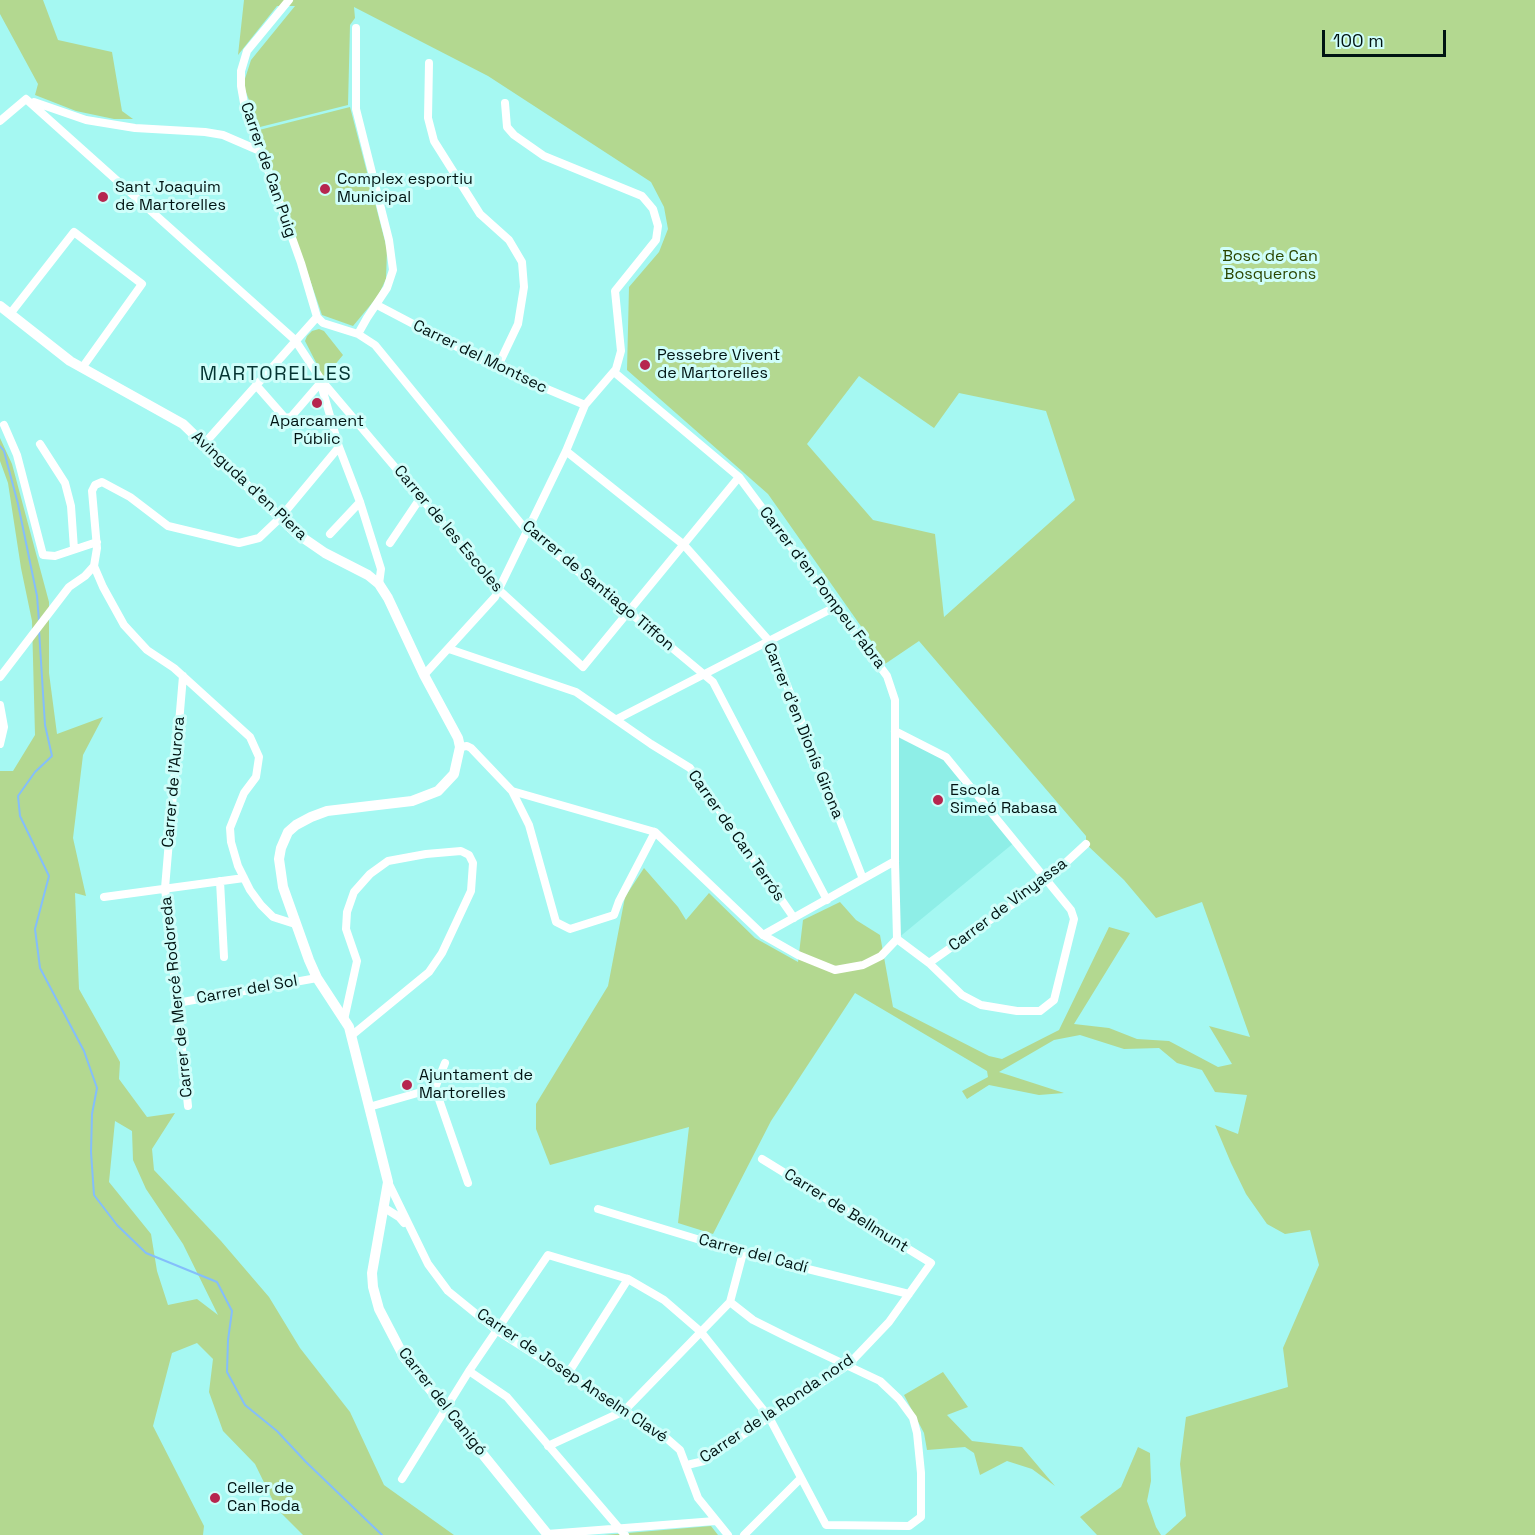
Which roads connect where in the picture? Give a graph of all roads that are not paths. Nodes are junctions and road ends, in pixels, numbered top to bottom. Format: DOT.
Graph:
graph roads {
  1 [pos="289,0"];
  2 [pos="356,27"];
  3 [pos="429,63"];
  4 [pos="26,99"];
  5 [pos="505,103"];
  6 [pos="0,121"];
  7 [pos="260,150"];
  8 [pos="377,305"];
  9 [pos="0,306"];
  10 [pos="10,314"];
  11 [pos="317,317"];
  12 [pos="358,334"];
  13 [pos="295,340"];
  14 [pos="82,368"];
  15 [pos="497,368"];
  16 [pos="614,372"];
  17 [pos="322,381"];
  18 [pos="256,385"];
  19 [pos="585,405"];
  20 [pos="4,425"];
  21 [pos="40,444"];
  22 [pos="204,444"];
  23 [pos="339,447"];
  24 [pos="566,451"];
  25 [pos="739,477"];
  26 [pos="421,497"];
  27 [pos="360,502"];
  28 [pos="280,518"];
  29 [pos="527,531"];
  30 [pos="330,534"];
  31 [pos="97,542"];
  32 [pos="390,543"];
  33 [pos="684,545"];
  34 [pos="74,549"];
  35 [pos="94,566"];
  36 [pos="379,584"];
  37 [pos="499,590"];
  38 [pos="836,607"];
  39 [pos="629,612"];
  40 [pos="770,642"];
  41 [pos="449,649"];
  42 [pos="704,674"];
  43 [pos="424,675"];
  44 [pos="183,676"];
  45 [pos="0,677"];
  46 [pos="0,705"];
  47 [pos="617,719"];
  48 [pos="895,731"];
  49 [pos="0,744"];
  50 [pos="460,747"];
  51 [pos="512,791"];
  52 [pos="655,832"];
  53 [pos="1086,844"];
  54 [pos="895,861"];
  55 [pos="244,878"];
  56 [pos="863,879"];
  57 [pos="1047,880"];
  58 [pos="220,881"];
  59 [pos="165,888"];
  60 [pos="104,897"];
  61 [pos="826,900"];
  62 [pos="794,918"];
  63 [pos="295,924"];
  64 [pos="763,935"];
  65 [pos="897,939"];
  66 [pos="224,957"];
  67 [pos="929,963"];
  68 [pos="317,978"];
  69 [pos="177,1003"];
  70 [pos="344,1020"];
  71 [pos="351,1036"];
  72 [pos="445,1063"];
  73 [pos="435,1088"];
  74 [pos="188,1106"];
  75 [pos="369,1107"];
  76 [pos="762,1159"];
  77 [pos="388,1182"];
  78 [pos="468,1184"];
  79 [pos="383,1204"];
  80 [pos="400,1208"];
  81 [pos="598,1209"];
  82 [pos="403,1222"];
  83 [pos="379,1225"];
  84 [pos="411,1232"];
  85 [pos="743,1253"];
  86 [pos="931,1263"];
  87 [pos="628,1279"];
  88 [pos="909,1294"];
  89 [pos="730,1302"];
  90 [pos="496,1330"];
  91 [pos="700,1332"];
  92 [pos="848,1365"];
  93 [pos="469,1371"];
  94 [pos="567,1375"];
  95 [pos="445,1408"];
  96 [pos="624,1411"];
  97 [pos="769,1417"];
  98 [pos="548,1446"];
  99 [pos="687,1465"];
  100 [pos="402,1479"];
  101 [pos="800,1479"];
  102 [pos="715,1521"];
  103 [pos="623,1532"];
  104 [pos="547,1535"];
  105 [pos="728,1535"];
  106 [pos="744,1535"];
  1 -- 7 [label="street, Carrer de Can Puig"];
  2 -- 8 [label="street"];
  3 -- 15 [label="street"];
  4 -- 6 [label="street"];
  4 -- 7 [label="street"];
  4 -- 13 [label="street"];
  5 -- 16 [label="street"];
  7 -- 11 [label="street, Carrer de Can Puig"];
  8 -- 12 [label="street"];
  8 -- 15 [label="street, Carrer del Montsec"];
  9 -- 10 [label="street, Avinguda d'en Piera"];
  10 -- 14 [label="street, Avinguda d'en Piera"];
  10 -- 14 [label="street"];
  11 -- 12 [label="street, Carrer de Santiago Tiffon"];
  11 -- 13 [label="street"];
  12 -- 29 [label="street, Carrer de Santiago Tiffon"];
  13 -- 17 [label="street"];
  13 -- 18 [label="street"];
  14 -- 22 [label="street, Avinguda d'en Piera"];
  15 -- 19 [label="street, Carrer del Montsec"];
  16 -- 19 [label="street"];
  16 -- 25 [label="street, Carrer d'en Pompeu Fabra"];
  17 -- 18 [label="street"];
  17 -- 23 [label="street"];
  17 -- 26 [label="street, Carrer de les Escoles"];
  18 -- 22 [label="street"];
  19 -- 24 [label="street"];
  20 -- 34 [label="street"];
  21 -- 34 [label="street"];
  22 -- 28 [label="street, Avinguda d'en Piera"];
  23 -- 27 [label="street"];
  23 -- 28 [label="street"];
  24 -- 29 [label="street"];
  24 -- 33 [label="street, Carrer d'en Dionís Girona"];
  25 -- 33 [label="street"];
  25 -- 38 [label="street, Carrer d'en Pompeu Fabra"];
  26 -- 32 [label="street"];
  26 -- 37 [label="street, Carrer de les Escoles"];
  27 -- 30 [label="street"];
  27 -- 36 [label="street"];
  28 -- 31 [label="street"];
  28 -- 36 [label="street, Avinguda d'en Piera"];
  29 -- 37 [label="street"];
  29 -- 39 [label="street, Carrer de Santiago Tiffon"];
  31 -- 34 [label="street"];
  31 -- 35 [label="street"];
  33 -- 39 [label="street"];
  33 -- 40 [label="street, Carrer d'en Dionís Girona"];
  35 -- 44 [label="street"];
  35 -- 45 [label="street"];
  36 -- 43 [label="street, Avinguda d'en Piera"];
  37 -- 39 [label="street, Carrer de les Escoles"];
  37 -- 41 [label="street"];
  38 -- 40 [label="street"];
  38 -- 48 [label="street, Carrer d'en Pompeu Fabra"];
  39 -- 42 [label="street, Carrer de Santiago Tiffon"];
  40 -- 42 [label="street"];
  40 -- 56 [label="street, Carrer d'en Dionís Girona"];
  41 -- 43 [label="street"];
  41 -- 47 [label="street, Carrer de Can Terrós"];
  42 -- 47 [label="street"];
  42 -- 61 [label="street, Carrer de Santiago Tiffon"];
  43 -- 50 [label="street, Avinguda d'en Piera"];
  44 -- 55 [label="street"];
  44 -- 59 [label="street, Carrer de l'Aurora"];
  46 -- 49 [label="street"];
  47 -- 62 [label="street, Carrer de Can Terrós"];
  48 -- 54 [label="street, Carrer d'en Pompeu Fabra"];
  48 -- 57 [label="street"];
  50 -- 51 [label="street"];
  50 -- 63 [label="street, Carrer de Josep Anselm Clavé"];
  51 -- 52 [label="street"];
  51 -- 52 [label="street"];
  52 -- 64 [label="street"];
  53 -- 57 [label="street, Carrer de Vinyassa"];
  54 -- 56 [label="street"];
  54 -- 65 [label="street, Carrer d'en Pompeu Fabra"];
  55 -- 58 [label="street"];
  55 -- 63 [label="street"];
  56 -- 61 [label="street"];
  57 -- 67 [label="street, Carrer de Vinyassa"];
  57 -- 67 [label="street"];
  58 -- 59 [label="street"];
  58 -- 66 [label="street"];
  59 -- 60 [label="street"];
  59 -- 69 [label="street, Carrer de Mercé Rodoreda"];
  61 -- 62 [label="street"];
  62 -- 64 [label="street"];
  63 -- 68 [label="street, Carrer de Josep Anselm Clavé"];
  64 -- 65 [label="street"];
  65 -- 67 [label="street"];
  68 -- 69 [label="street, Carrer del Sol"];
  68 -- 70 [label="street, Carrer de Josep Anselm Clavé"];
  69 -- 74 [label="street, Carrer de Mercé Rodoreda"];
  70 -- 71 [label="street, Carrer de Josep Anselm Clavé"];
  70 -- 71 [label="street"];
  71 -- 75 [label="street, Carrer de Josep Anselm Clavé"];
  72 -- 73 [label="street"];
  73 -- 75 [label="street"];
  73 -- 78 [label="street"];
  75 -- 77 [label="street, Carrer de Josep Anselm Clavé"];
  76 -- 86 [label="street, Carrer de Bellmunt"];
  77 -- 79 [label="street, Carrer del Canigó"];
  77 -- 80 [label="street, Carrer de Josep Anselm Clavé"];
  79 -- 80 [label="street"];
  79 -- 82 [label="street, Carrer de Josep Anselm Clavé"];
  79 -- 83 [label="street, Carrer del Canigó"];
  80 -- 84 [label="street, Carrer de Josep Anselm Clavé"];
  81 -- 85 [label="street, Carrer del Cadí"];
  82 -- 83 [label="street"];
  82 -- 84 [label="street, Carrer de Josep Anselm Clavé"];
  83 -- 95 [label="street, Carrer del Canigó"];
  84 -- 90 [label="street, Carrer de Josep Anselm Clavé"];
  85 -- 88 [label="street, Carrer del Cadí"];
  85 -- 89 [label="street"];
  86 -- 88 [label="street, Carrer de la Ronda nord"];
  87 -- 90 [label="street"];
  87 -- 91 [label="street"];
  87 -- 94 [label="street"];
  88 -- 92 [label="street, Carrer de la Ronda nord"];
  89 -- 91 [label="street"];
  89 -- 92 [label="street"];
  90 -- 93 [label="street"];
  90 -- 94 [label="street, Carrer de Josep Anselm Clavé"];
  91 -- 96 [label="street"];
  91 -- 97 [label="street"];
  92 -- 97 [label="street, Carrer de la Ronda nord"];
  92 -- 101 [label="street"];
  93 -- 95 [label="street"];
  93 -- 98 [label="street"];
  94 -- 96 [label="street, Carrer de Josep Anselm Clavé"];
  95 -- 100 [label="street"];
  95 -- 104 [label="street, Carrer del Canigó"];
  96 -- 98 [label="street"];
  96 -- 99 [label="street, Carrer de Josep Anselm Clavé"];
  97 -- 99 [label="street, Carrer de la Ronda nord"];
  97 -- 101 [label="street"];
  98 -- 103 [label="street"];
  99 -- 102 [label="street, Carrer de Josep Anselm Clavé"];
  101 -- 106 [label="street"];
  102 -- 103 [label="street"];
  102 -- 105 [label="street, Carrer de Josep Anselm Clavé"];
  103 -- 104 [label="street"];
}
